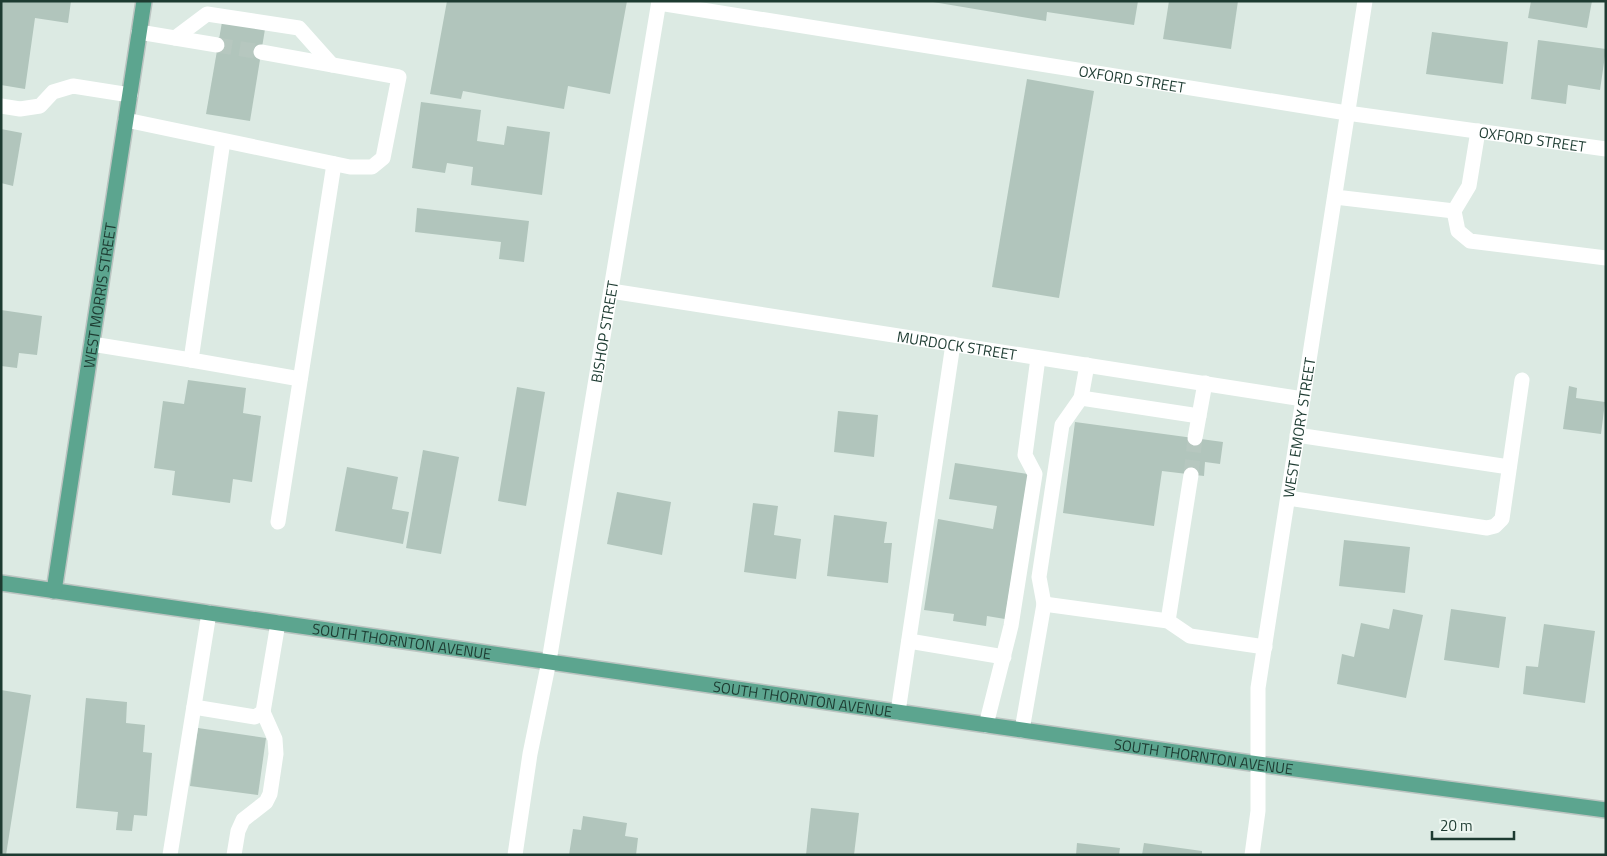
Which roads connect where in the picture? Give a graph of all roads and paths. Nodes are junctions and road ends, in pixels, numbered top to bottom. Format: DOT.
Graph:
graph roads {
  1 [pos="144,1"];
  2 [pos="1365,1"];
  3 [pos="659,2"];
  4 [pos="139,32"];
  5 [pos="175,38"];
  6 [pos="217,45"];
  7 [pos="261,52"];
  8 [pos="332,65"];
  9 [pos="130,95"];
  10 [pos="1,106"];
  11 [pos="1347,113"];
  12 [pos="126,120"];
  13 [pos="1478,132"];
  14 [pos="223,141"];
  15 [pos="1606,149"];
  16 [pos="334,164"];
  17 [pos="1335,197"];
  18 [pos="1454,211"];
  19 [pos="1606,258"];
  20 [pos="611,291"];
  21 [pos="92,344"];
  22 [pos="953,344"];
  23 [pos="1038,358"];
  24 [pos="191,360"];
  25 [pos="1087,365"];
  26 [pos="300,379"];
  27 [pos="1522,380"];
  28 [pos="1204,383"];
  29 [pos="1081,398"];
  30 [pos="1303,399"];
  31 [pos="1199,416"];
  32 [pos="1297,435"];
  33 [pos="1195,438"];
  34 [pos="1509,467"];
  35 [pos="1190,475"];
  36 [pos="1288,498"];
  37 [pos="278,522"];
  38 [pos="1,583"];
  39 [pos="54,591"];
  40 [pos="1044,604"];
  41 [pos="208,613"];
  42 [pos="1168,621"];
  43 [pos="278,623"];
  44 [pos="909,641"];
  45 [pos="1265,647"];
  46 [pos="1004,657"];
  47 [pos="549,661"];
  48 [pos="194,707"];
  49 [pos="263,712"];
  50 [pos="898,712"];
  51 [pos="986,725"];
  52 [pos="1022,730"];
  53 [pos="1258,764"];
  54 [pos="1606,810"];
  55 [pos="170,855"];
  56 [pos="234,855"];
  57 [pos="515,855"];
  58 [pos="1252,855"];
  1 -- 4 [label="main road, WEST MORRIS STREET"];
  2 -- 11 [label="street, WEST EMORY STREET"];
  3 -- 11 [label="street, OXFORD STREET"];
  3 -- 20 [label="street, BISHOP STREET"];
  4 -- 5 [label="street"];
  4 -- 9 [label="main road, WEST MORRIS STREET"];
  5 -- 6 [label="street"];
  5 -- 8 [label="street"];
  7 -- 8 [label="street"];
  8 -- 16 [label="street"];
  9 -- 10 [label="street"];
  9 -- 12 [label="main road, WEST MORRIS STREET"];
  11 -- 13 [label="street, OXFORD STREET"];
  11 -- 17 [label="street, WEST EMORY STREET"];
  12 -- 14 [label="street"];
  12 -- 21 [label="main road, WEST MORRIS STREET"];
  13 -- 15 [label="street, OXFORD STREET"];
  13 -- 18 [label="street"];
  14 -- 16 [label="street"];
  14 -- 24 [label="street"];
  16 -- 26 [label="street"];
  17 -- 18 [label="street"];
  17 -- 30 [label="street, WEST EMORY STREET"];
  18 -- 19 [label="street"];
  20 -- 22 [label="street, MURDOCK STREET"];
  20 -- 47 [label="street, BISHOP STREET"];
  21 -- 24 [label="street"];
  21 -- 39 [label="main road, WEST MORRIS STREET"];
  22 -- 23 [label="street, MURDOCK STREET"];
  22 -- 44 [label="street"];
  23 -- 25 [label="street, MURDOCK STREET"];
  23 -- 46 [label="street"];
  24 -- 26 [label="street"];
  25 -- 28 [label="street, MURDOCK STREET"];
  25 -- 29 [label="street"];
  26 -- 37 [label="street"];
  27 -- 34 [label="street"];
  28 -- 30 [label="street, MURDOCK STREET"];
  28 -- 31 [label="street"];
  29 -- 31 [label="street"];
  29 -- 40 [label="street"];
  30 -- 32 [label="street, WEST EMORY STREET"];
  31 -- 33 [label="street"];
  32 -- 34 [label="street"];
  32 -- 36 [label="street, WEST EMORY STREET"];
  34 -- 36 [label="street"];
  35 -- 42 [label="street"];
  36 -- 45 [label="street, WEST EMORY STREET"];
  38 -- 39 [label="main road, SOUTH THORNTON AVENUE"];
  39 -- 41 [label="main road, SOUTH THORNTON AVENUE"];
  40 -- 42 [label="street"];
  40 -- 52 [label="street"];
  41 -- 43 [label="main road, SOUTH THORNTON AVENUE"];
  41 -- 48 [label="street"];
  42 -- 45 [label="street"];
  43 -- 47 [label="main road, SOUTH THORNTON AVENUE"];
  43 -- 49 [label="street"];
  44 -- 46 [label="street"];
  44 -- 50 [label="street"];
  45 -- 53 [label="street, WEST EMORY STREET"];
  46 -- 51 [label="street"];
  47 -- 50 [label="main road, SOUTH THORNTON AVENUE"];
  47 -- 57 [label="street, BISHOP STREET"];
  48 -- 49 [label="street"];
  48 -- 55 [label="street"];
  49 -- 56 [label="street"];
  50 -- 51 [label="main road, SOUTH THORNTON AVENUE"];
  51 -- 52 [label="main road, SOUTH THORNTON AVENUE"];
  52 -- 53 [label="main road, SOUTH THORNTON AVENUE"];
  53 -- 54 [label="main road, SOUTH THORNTON AVENUE"];
  53 -- 58 [label="street, WEST EMORY STREET"];
}
